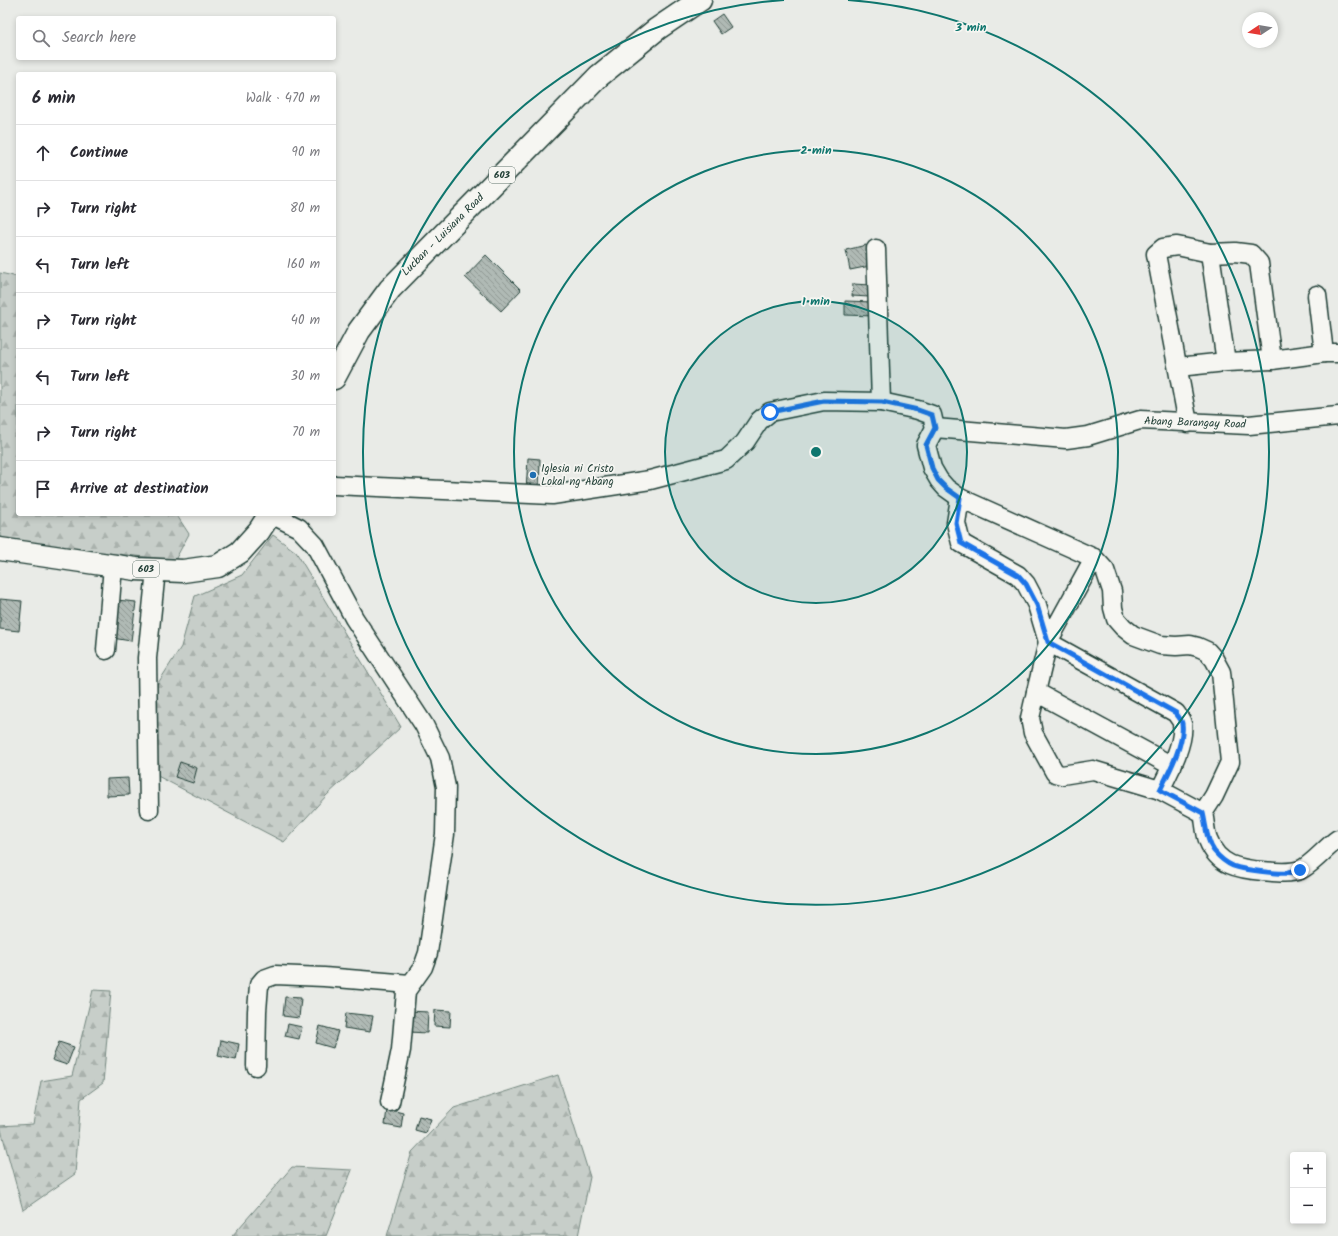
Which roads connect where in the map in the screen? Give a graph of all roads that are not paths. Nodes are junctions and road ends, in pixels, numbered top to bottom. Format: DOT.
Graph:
graph roads {
  1 [pos="700,0"];
  2 [pos="876,249"];
  3 [pos="1210,253"];
  4 [pos="1317,295"];
  5 [pos="1331,353"];
  6 [pos="1272,360"];
  7 [pos="1226,362"];
  8 [pos="1178,368"];
  9 [pos="336,374"];
  10 [pos="882,402"];
  11 [pos="1338,416"];
  12 [pos="1188,423"];
  13 [pos="935,428"];
  14 [pos="336,485"];
  15 [pos="960,498"];
  16 [pos="270,516"];
  17 [pos="275,516"];
  18 [pos="0,549"];
  19 [pos="1094,558"];
  20 [pos="112,566"];
  21 [pos="156,570"];
  22 [pos="1048,642"];
  23 [pos="106,650"];
  24 [pos="1036,692"];
  25 [pos="1172,766"];
  26 [pos="1160,790"];
  27 [pos="149,810"];
  28 [pos="1203,813"];
  29 [pos="1338,839"];
  30 [pos="410,984"];
  31 [pos="256,1066"];
  32 [pos="390,1102"];
  1 -- 9 [label="main road, Lucban - Luisiana Road / 603"];
  2 -- 10 [label="street"];
  3 -- 6 [label="street"];
  3 -- 7 [label="street"];
  3 -- 8 [label="street"];
  4 -- 5 [label="street"];
  5 -- 6 [label="street"];
  6 -- 7 [label="street"];
  7 -- 8 [label="street"];
  8 -- 12 [label="street"];
  10 -- 13 [label="street"];
  10 -- 14 [label="street"];
  11 -- 12 [label="street, Abang Barangay Road"];
  12 -- 13 [label="street, Abang Barangay Road"];
  13 -- 15 [label="street"];
  15 -- 19 [label="street"];
  15 -- 22 [label="street"];
  16 -- 21 [label="main road, 603"];
  17 -- 30 [label="street"];
  18 -- 20 [label="main road, 603"];
  19 -- 22 [label="street"];
  19 -- 28 [label="street"];
  20 -- 21 [label="main road, 603"];
  20 -- 23 [label="street"];
  21 -- 27 [label="street"];
  22 -- 24 [label="street"];
  22 -- 25 [label="street"];
  24 -- 25 [label="street"];
  24 -- 26 [label="street"];
  25 -- 26 [label="street"];
  26 -- 28 [label="street"];
  28 -- 29 [label="street"];
  30 -- 31 [label="street"];
  30 -- 32 [label="street"];
}
